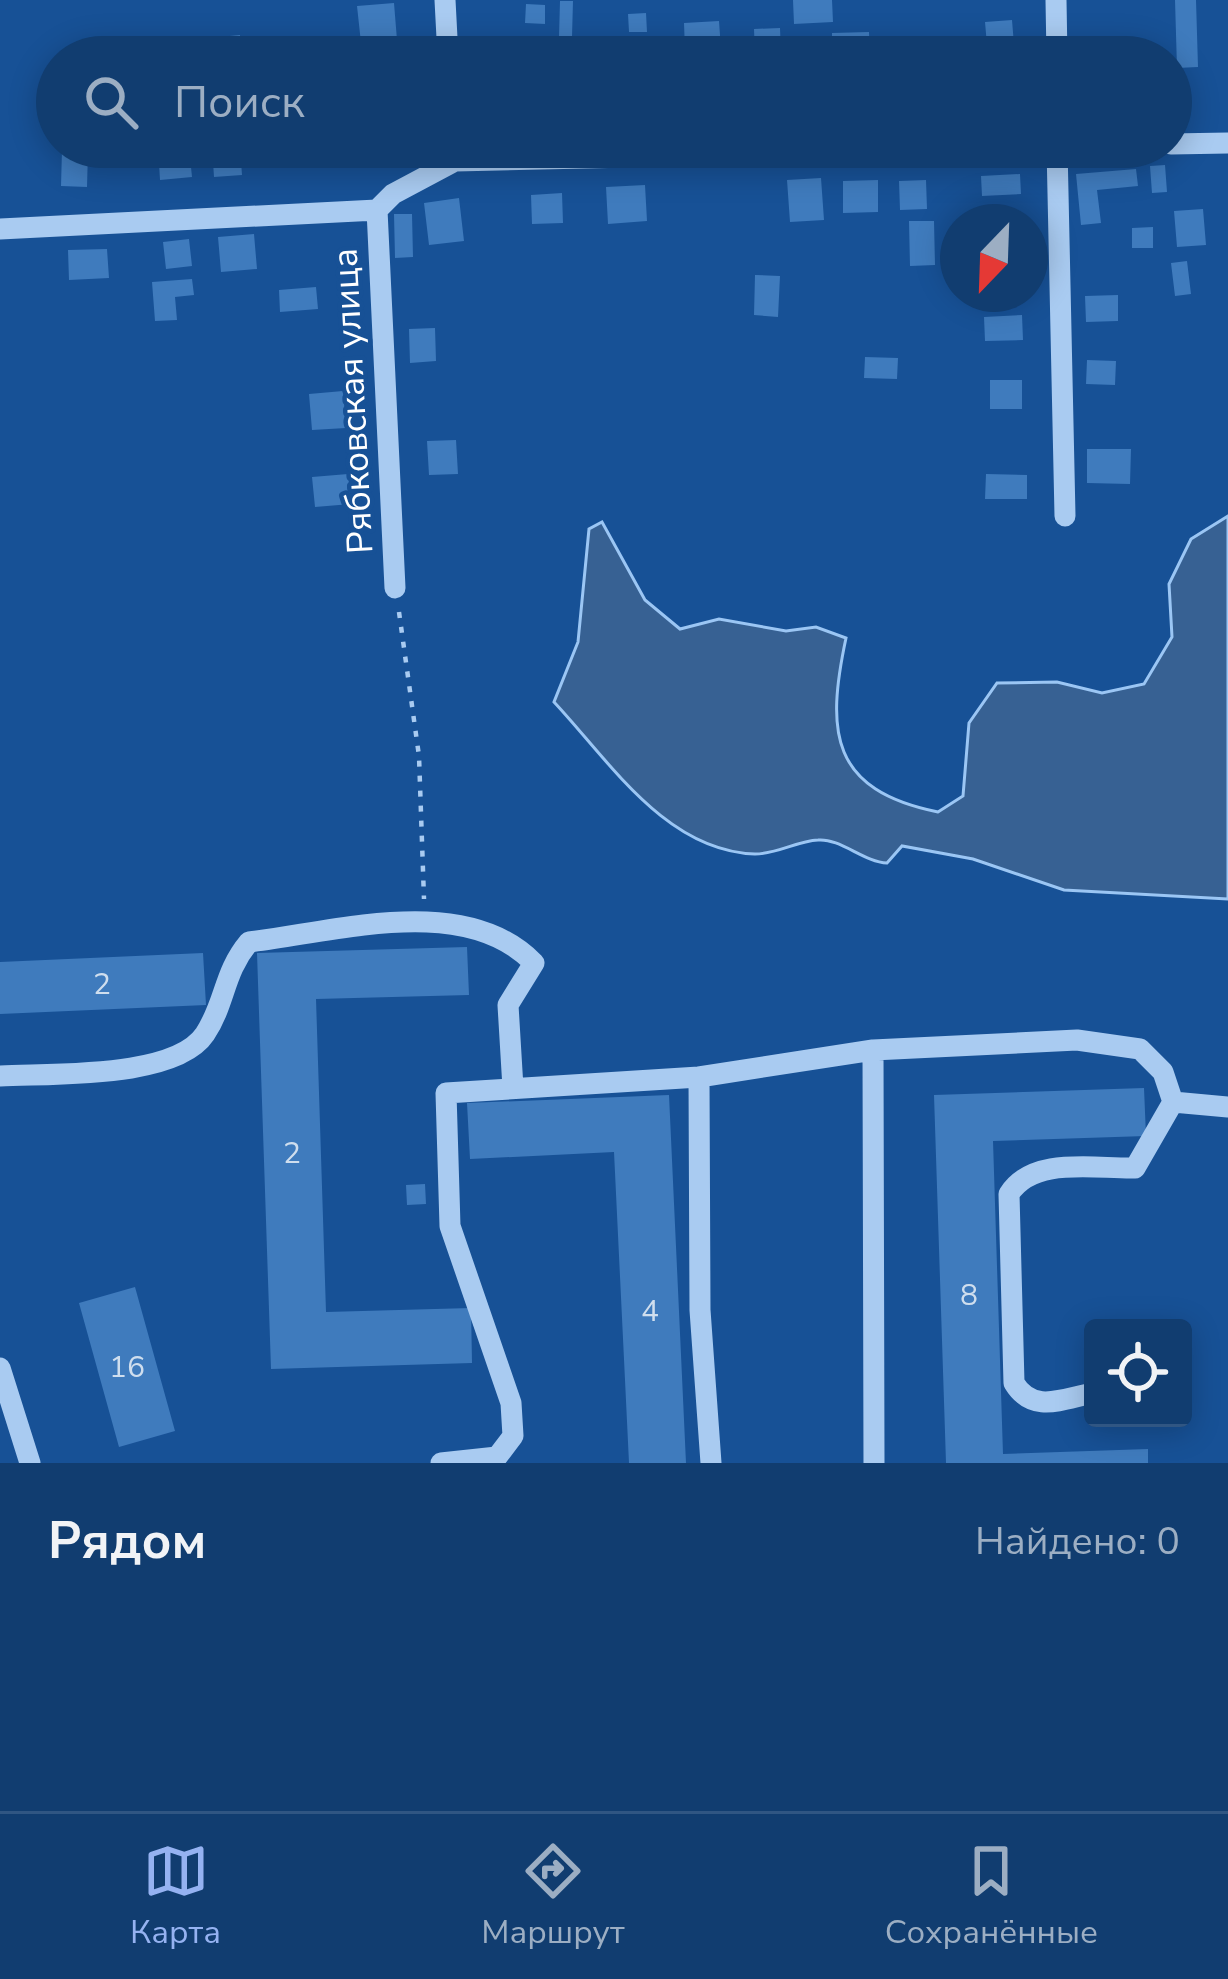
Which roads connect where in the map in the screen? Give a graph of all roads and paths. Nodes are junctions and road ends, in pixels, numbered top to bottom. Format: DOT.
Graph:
graph roads {
  1 [pos="445,0"];
  2 [pos="1056,0"];
  3 [pos="447,36"];
  4 [pos="1057,36"];
  5 [pos="1228,143"];
  6 [pos="1192,144"];
  7 [pos="433,168"];
  8 [pos="1058,168"];
  9 [pos="377,210"];
  10 [pos="0,230"];
  11 [pos="1065,516"];
  12 [pos="395,588"];
  13 [pos="424,922"];
  14 [pos="873,1050"];
  15 [pos="0,1076"];
  16 [pos="699,1077"];
  17 [pos="513,1088"];
  18 [pos="1173,1102"];
  19 [pos="1228,1107"];
  20 [pos="0,1368"];
  21 [pos="1084,1395"];
  22 [pos="0,1453"];
  23 [pos="27,1455"];
  24 [pos="441,1463"];
  25 [pos="711,1463"];
  26 [pos="874,1463"];
  1 -- 3 [label="street"];
  2 -- 4 [label="street"];
  5 -- 6 [label="street"];
  7 -- 9 [label="street"];
  8 -- 11 [label="street"];
  9 -- 10 [label="street"];
  9 -- 12 [label="street, Рябковская улица"];
  12 -- 13 [label="path"];
  13 -- 15 [label="street"];
  13 -- 17 [label="street"];
  14 -- 16 [label="street"];
  14 -- 18 [label="street"];
  14 -- 26 [label="street"];
  16 -- 17 [label="street"];
  16 -- 25 [label="street"];
  17 -- 24 [label="street"];
  18 -- 19 [label="street"];
  18 -- 21 [label="street"];
  20 -- 23 [label="street"];
  22 -- 23 [label="street"];
}
